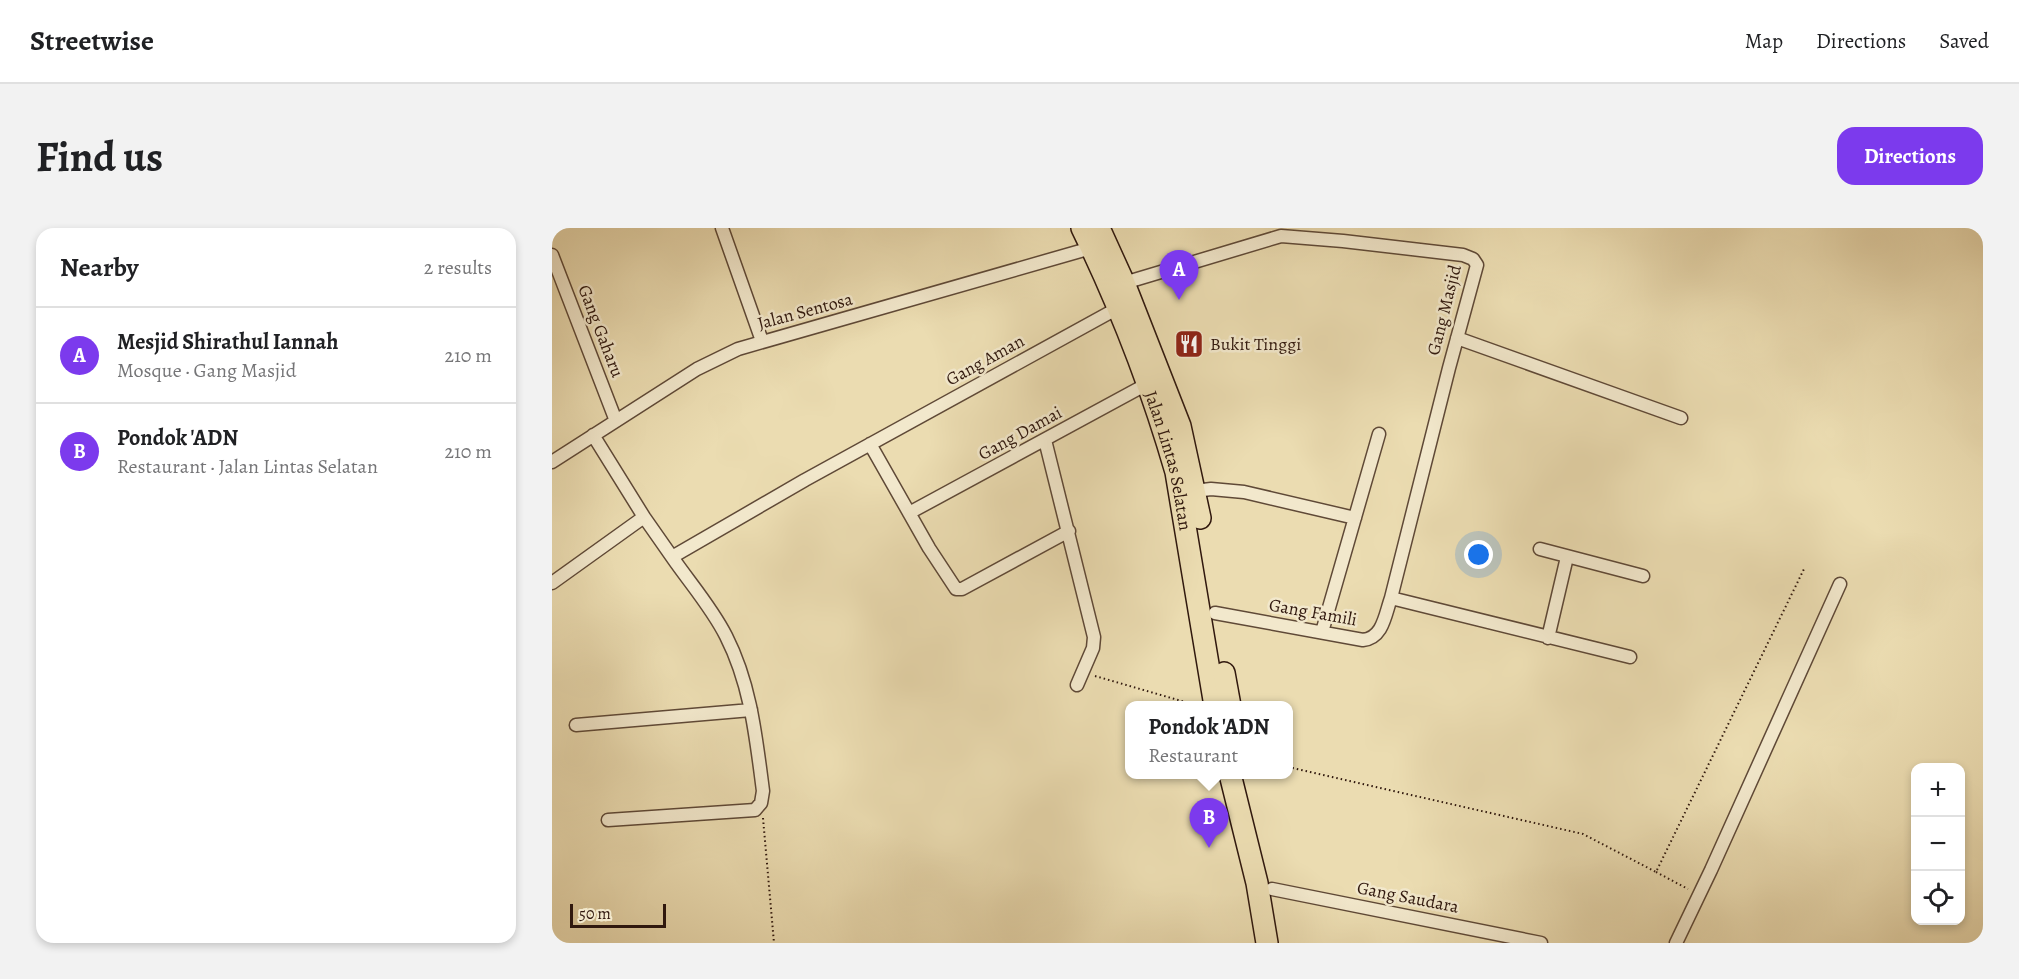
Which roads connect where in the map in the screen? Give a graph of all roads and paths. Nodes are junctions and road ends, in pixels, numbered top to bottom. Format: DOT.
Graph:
graph roads {
  1 [pos="722,228"];
  2 [pos="1082,228"];
  3 [pos="1095,238"];
  4 [pos="552,255"];
  5 [pos="1124,283"];
  6 [pos="1118,308"];
  7 [pos="1456,338"];
  8 [pos="762,341"];
  9 [pos="1147,384"];
  10 [pos="1681,418"];
  11 [pos="616,421"];
  12 [pos="1379,434"];
  13 [pos="593,435"];
  14 [pos="1046,440"];
  15 [pos="870,444"];
  16 [pos="552,462"];
  17 [pos="1195,490"];
  18 [pos="1414,508"];
  19 [pos="909,513"];
  20 [pos="644,517"];
  21 [pos="1355,518"];
  22 [pos="1069,531"];
  23 [pos="1540,549"];
  24 [pos="672,557"];
  25 [pos="1567,557"];
  26 [pos="1804,569"];
  27 [pos="1643,576"];
  28 [pos="552,583"];
  29 [pos="1840,585"];
  30 [pos="1391,597"];
  31 [pos="1215,613"];
  32 [pos="1322,632"];
  33 [pos="1548,638"];
  34 [pos="1630,657"];
  35 [pos="1079,679"];
  36 [pos="1181,701"];
  37 [pos="1214,701"];
  38 [pos="1229,701"];
  39 [pos="751,710"];
  40 [pos="576,726"];
  41 [pos="1293,767"];
  42 [pos="1231,779"];
  43 [pos="1246,779"];
  44 [pos="761,803"];
  45 [pos="608,820"];
  46 [pos="1656,872"];
  47 [pos="1272,889"];
  48 [pos="1699,895"];
  49 [pos="1539,942"];
  50 [pos="774,943"];
  51 [pos="1268,943"];
  52 [pos="1282,943"];
  53 [pos="1676,943"];
  1 -- 8 [label="street"];
  2 -- 3 [label="highway, Jalan Lintas Selatan"];
  3 -- 5 [label="highway, Jalan Lintas Selatan"];
  3 -- 6 [label="highway, Jalan Lintas Selatan"];
  3 -- 8 [label="street, Jalan Sentosa"];
  4 -- 11 [label="street, Gang Gaharu"];
  5 -- 7 [label="street, Gang Masjid"];
  5 -- 17 [label="highway, Jalan Lintas Selatan"];
  6 -- 9 [label="highway, Jalan Lintas Selatan"];
  6 -- 15 [label="street, Gang Aman"];
  7 -- 10 [label="street"];
  7 -- 18 [label="street, Gang Masjid"];
  8 -- 11 [label="street, Jalan Sentosa"];
  9 -- 14 [label="street, Gang Damai"];
  9 -- 37 [label="highway, Jalan Lintas Selatan"];
  11 -- 13 [label="street, Jalan Sentosa"];
  12 -- 21 [label="street"];
  13 -- 16 [label="street, Jalan Sentosa"];
  13 -- 20 [label="street"];
  14 -- 19 [label="street, Gang Damai"];
  14 -- 22 [label="street"];
  15 -- 19 [label="street"];
  15 -- 24 [label="street, Gang Aman"];
  17 -- 21 [label="street"];
  17 -- 31 [label="highway, Jalan Lintas Selatan"];
  18 -- 30 [label="street, Gang Famili"];
  19 -- 22 [label="street"];
  20 -- 24 [label="street"];
  20 -- 28 [label="street"];
  21 -- 32 [label="street"];
  22 -- 35 [label="street"];
  23 -- 25 [label="street"];
  24 -- 39 [label="street"];
  25 -- 27 [label="street"];
  25 -- 33 [label="street"];
  26 -- 46 [label="path"];
  29 -- 48 [label="street"];
  30 -- 32 [label="street, Gang Famili"];
  30 -- 33 [label="street"];
  31 -- 32 [label="street, Gang Famili"];
  31 -- 38 [label="highway, Jalan Lintas Selatan"];
  33 -- 34 [label="street"];
  35 -- 36 [label="path"];
  39 -- 40 [label="street"];
  39 -- 44 [label="street"];
  41 -- 46 [label="path"];
  42 -- 51 [label="highway"];
  43 -- 47 [label="highway"];
  44 -- 45 [label="street"];
  44 -- 50 [label="path"];
  46 -- 48 [label="path"];
  47 -- 49 [label="street, Gang Saudara"];
  47 -- 52 [label="highway"];
  48 -- 53 [label="street"];
}
